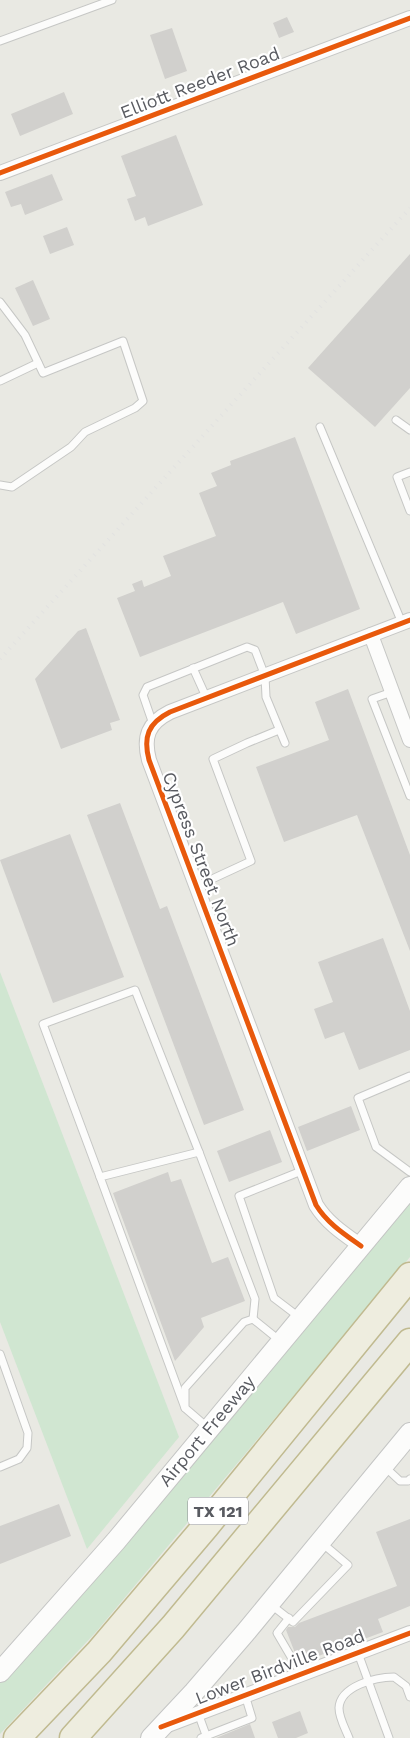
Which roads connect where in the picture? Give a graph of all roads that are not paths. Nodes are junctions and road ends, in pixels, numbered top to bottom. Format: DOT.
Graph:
graph roads {
  1 [pos="112,0"];
  2 [pos="410,18"];
  3 [pos="0,41"];
  4 [pos="0,174"];
  5 [pos="0,302"];
  6 [pos="38,363"];
  7 [pos="0,381"];
  8 [pos="396,420"];
  9 [pos="320,427"];
  10 [pos="410,430"];
  11 [pos="410,472"];
  12 [pos="0,485"];
  13 [pos="410,511"];
  14 [pos="406,622"];
  15 [pos="371,635"];
  16 [pos="193,668"];
  17 [pos="265,676"];
  18 [pos="392,692"];
  19 [pos="206,698"];
  20 [pos="153,724"];
  21 [pos="279,730"];
  22 [pos="410,740"];
  23 [pos="285,743"];
  24 [pos="410,796"];
  25 [pos="197,886"];
  26 [pos="410,1076"];
  27 [pos="199,1152"];
  28 [pos="304,1170"];
  29 [pos="410,1172"];
  30 [pos="100,1177"];
  31 [pos="410,1187"];
  32 [pos="361,1246"];
  33 [pos="410,1276"];
  34 [pos="301,1318"];
  35 [pos="253,1319"];
  36 [pos="282,1342"];
  37 [pos="410,1342"];
  38 [pos="0,1354"];
  39 [pos="184,1408"];
  40 [pos="209,1429"];
  41 [pos="410,1432"];
  42 [pos="383,1465"];
  43 [pos="0,1467"];
  44 [pos="410,1479"];
  45 [pos="320,1542"];
  46 [pos="269,1603"];
  47 [pos="288,1618"];
  48 [pos="410,1633"];
  49 [pos="358,1653"];
  50 [pos="0,1672"];
  51 [pos="301,1674"];
  52 [pos="368,1681"];
  53 [pos="245,1695"];
  54 [pos="410,1697"];
  55 [pos="198,1713"];
  56 [pos="156,1733"];
  57 [pos="203,1737"];
  58 [pos="17,1738"];
  59 [pos="73,1738"];
  60 [pos="349,1738"];
  61 [pos="389,1738"];
  1 -- 3 [label="lane"];
  2 -- 4 [label="street, Elliott Reeder Road"];
  5 -- 6 [label="lane"];
  6 -- 7 [label="lane"];
  6 -- 12 [label="lane"];
  8 -- 10 [label="lane"];
  9 -- 14 [label="lane"];
  11 -- 13 [label="lane"];
  14 -- 15 [label="street"];
  15 -- 17 [label="street"];
  15 -- 18 [label="street"];
  16 -- 17 [label="lane"];
  16 -- 19 [label="lane"];
  16 -- 20 [label="lane"];
  17 -- 19 [label="street"];
  17 -- 21 [label="lane"];
  18 -- 22 [label="street"];
  18 -- 24 [label="lane"];
  19 -- 20 [label="street"];
  20 -- 25 [label="street, Cypress Street North"];
  21 -- 23 [label="lane"];
  21 -- 25 [label="lane"];
  25 -- 28 [label="street, Cypress Street North"];
  26 -- 29 [label="lane"];
  27 -- 30 [label="lane"];
  27 -- 30 [label="lane"];
  27 -- 35 [label="lane"];
  28 -- 32 [label="street, Cypress Street North"];
  28 -- 34 [label="lane"];
  30 -- 39 [label="lane"];
  31 -- 32 [label="main road, Airport Freeway"];
  32 -- 34 [label="main road, Airport Freeway"];
  33 -- 58 [label="highway, TX 121"];
  34 -- 36 [label="main road, Airport Freeway"];
  35 -- 36 [label="lane"];
  35 -- 39 [label="lane"];
  36 -- 40 [label="main road, Airport Freeway"];
  37 -- 59 [label="highway, TX 121"];
  38 -- 43 [label="lane"];
  39 -- 40 [label="lane"];
  40 -- 50 [label="main road, Airport Freeway"];
  41 -- 42 [label="main road"];
  42 -- 44 [label="lane"];
  42 -- 45 [label="main road"];
  45 -- 46 [label="main road"];
  45 -- 47 [label="lane"];
  46 -- 47 [label="lane"];
  46 -- 56 [label="main road"];
  47 -- 51 [label="lane"];
  48 -- 49 [label="street, Lower Birdville Road"];
  49 -- 51 [label="street, Lower Birdville Road"];
  49 -- 52 [label="lane"];
  51 -- 53 [label="street, Lower Birdville Road"];
  52 -- 54 [label="lane"];
  52 -- 60 [label="lane"];
  52 -- 61 [label="lane"];
  53 -- 55 [label="street, Lower Birdville Road"];
  53 -- 57 [label="lane"];
  55 -- 56 [label="street, Lower Birdville Road"];
  55 -- 57 [label="lane"];
}
